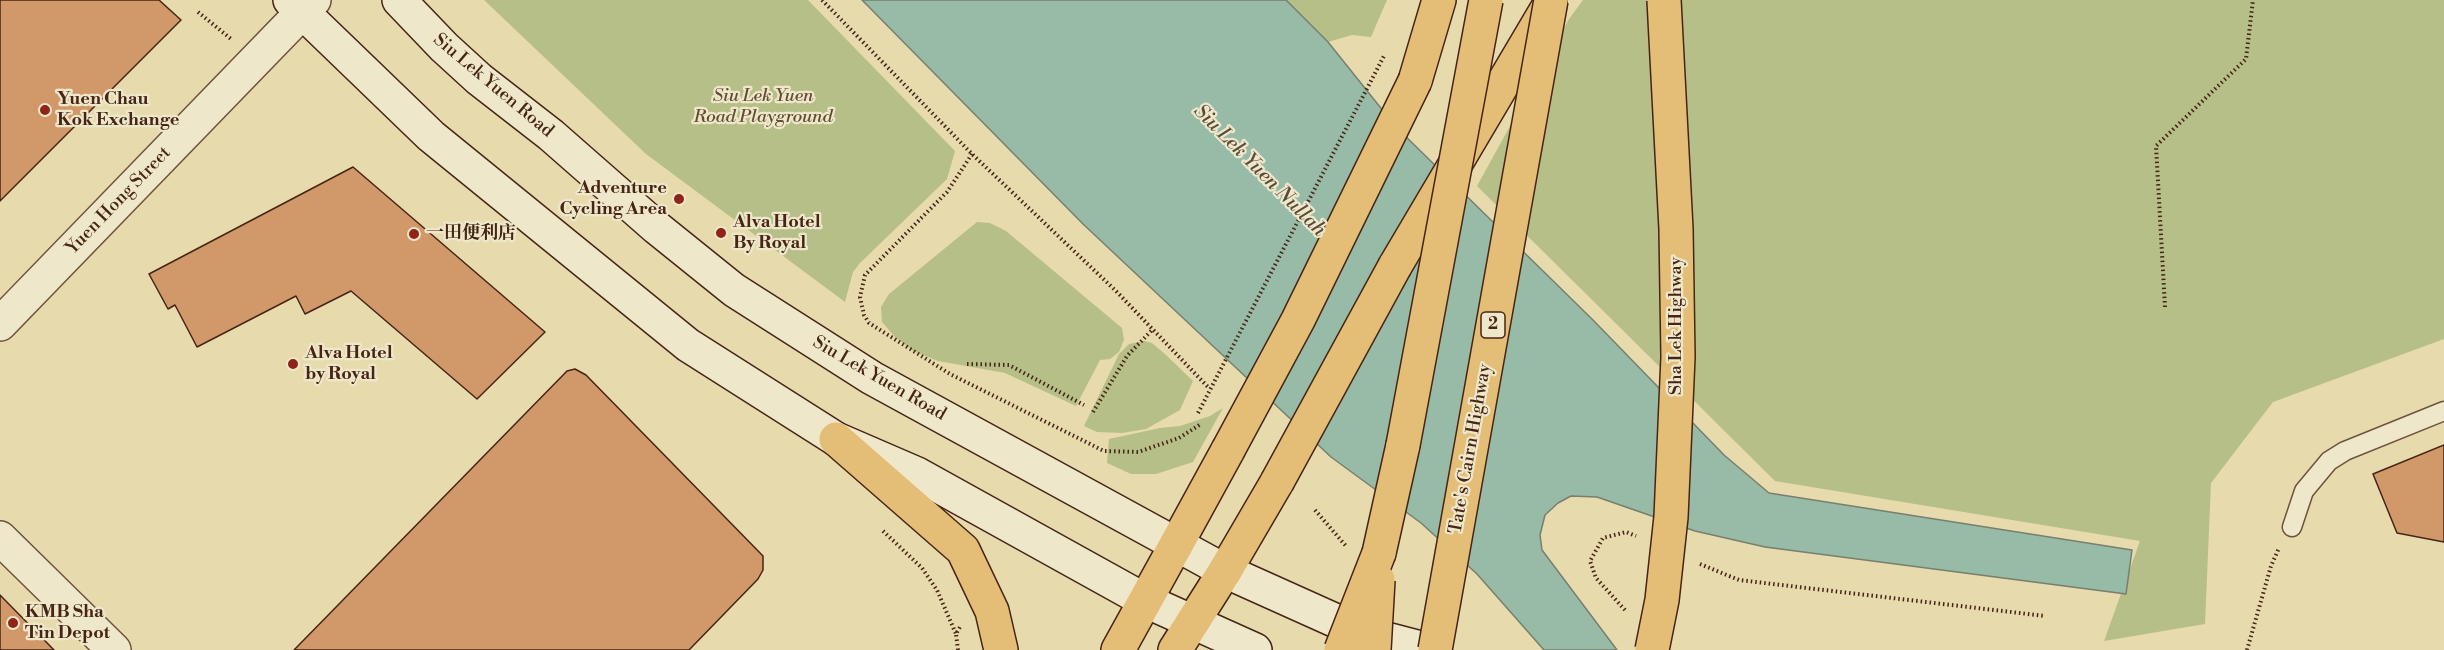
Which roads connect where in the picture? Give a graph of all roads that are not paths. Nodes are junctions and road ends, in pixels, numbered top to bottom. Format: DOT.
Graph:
graph roads {
  1 [pos="399,0"];
  2 [pos="1439,0"];
  3 [pos="1486,0"];
  4 [pos="1552,0"];
  5 [pos="1664,0"];
  6 [pos="302,4"];
  7 [pos="0,324"];
  8 [pos="2444,411"];
  9 [pos="836,439"];
  10 [pos="2292,527"];
  11 [pos="0,538"];
  12 [pos="1176,545"];
  13 [pos="1379,554"];
  14 [pos="1225,571"];
  15 [pos="1146,600"];
  16 [pos="1184,637"];
  17 [pos="114,650"];
  18 [pos="1001,650"];
  19 [pos="1118,650"];
  20 [pos="1255,650"];
  21 [pos="1341,650"];
  22 [pos="1374,650"];
  23 [pos="1428,650"];
  24 [pos="1435,650"];
  25 [pos="1652,650"];
  1 -- 12 [label="main road, Siu Lek Yuen Road"];
  2 -- 12 [label="main road, bridge"];
  3 -- 13 [label="main road, bridge"];
  4 -- 14 [label="main road, bridge"];
  4 -- 24 [label="main road, Tate's Cairn Highway / 2, bridge"];
  5 -- 25 [label="main road, Sha Lek Highway, bridge"];
  6 -- 7 [label="main road, Yuen Hong Street"];
  6 -- 9 [label="main road"];
  8 -- 10 [label="lane"];
  9 -- 15 [label="main road"];
  9 -- 18 [label="main road"];
  11 -- 17 [label="main road"];
  12 -- 14 [label="main road, Siu Lek Yuen Road"];
  12 -- 15 [label="main road"];
  13 -- 21 [label="main road, bridge"];
  13 -- 22 [label="main road, bridge"];
  14 -- 16 [label="main road"];
  14 -- 23 [label="main road, Siu Lek Yuen Road"];
  15 -- 16 [label="main road"];
  15 -- 19 [label="main road"];
  16 -- 20 [label="main road"];
}
